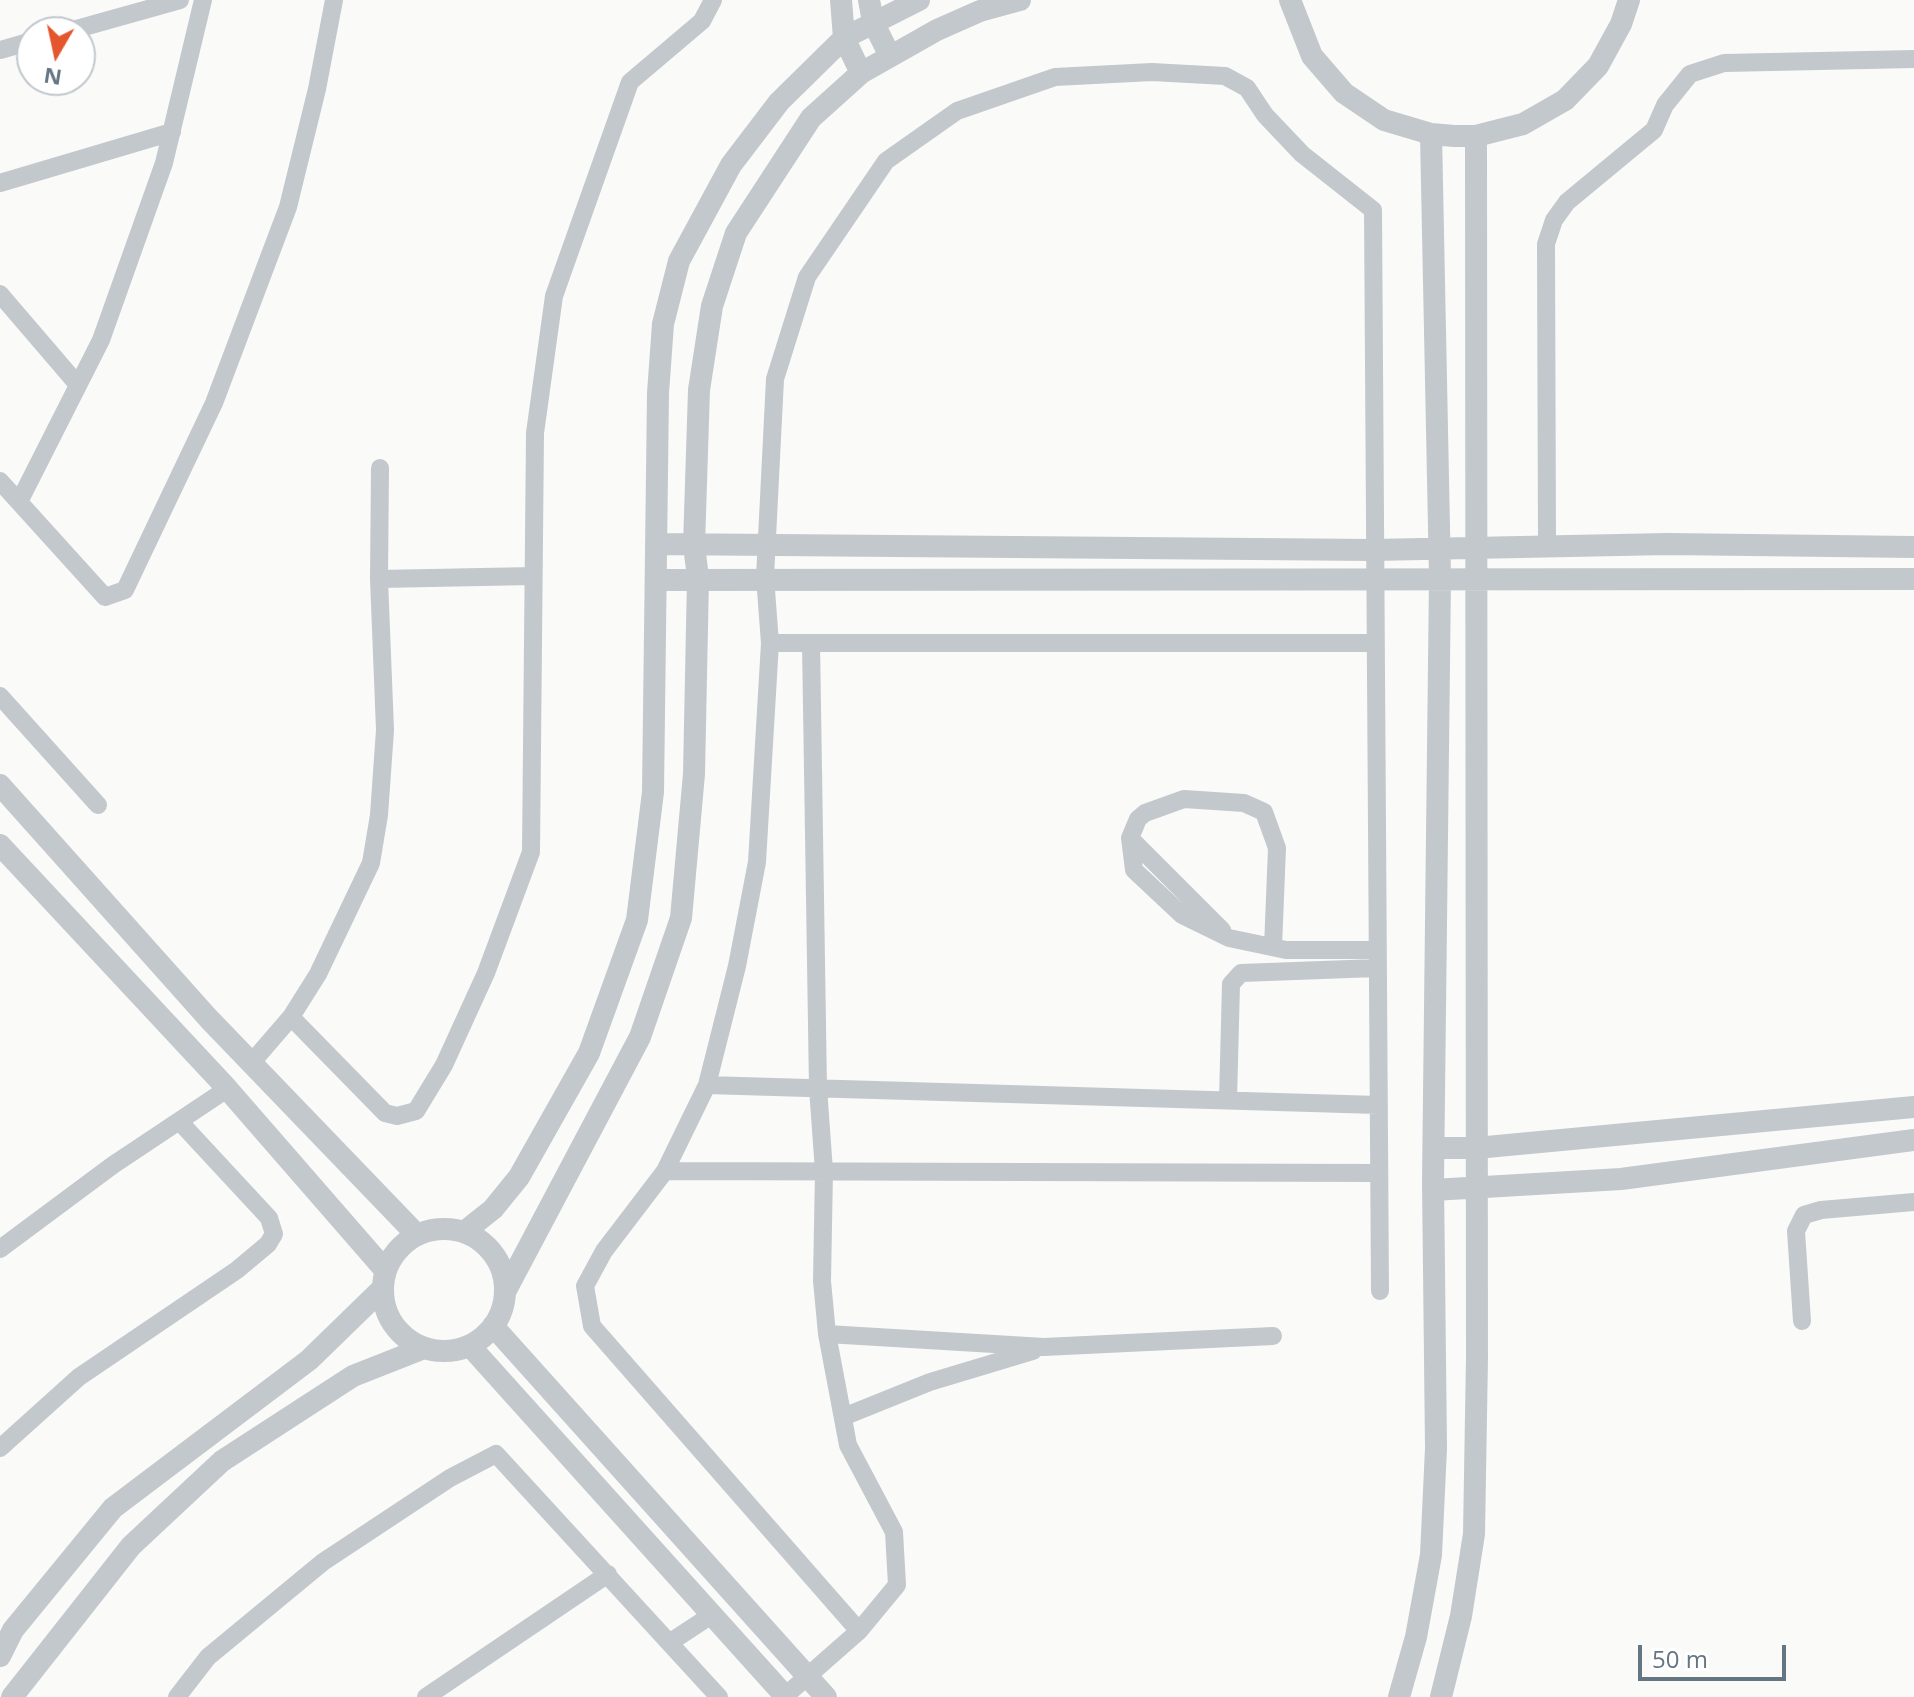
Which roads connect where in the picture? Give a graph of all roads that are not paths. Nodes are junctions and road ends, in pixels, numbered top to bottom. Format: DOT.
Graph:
graph roads {
  1 [pos="180,0"];
  2 [pos="203,0"];
  3 [pos="334,0"];
  4 [pos="713,0"];
  5 [pos="841,0"];
  6 [pos="919,0"];
  7 [pos="1020,0"];
  8 [pos="1290,0"];
  9 [pos="1629,0"];
  10 [pos="871,11"];
  11 [pos="96,24"];
  12 [pos="844,38"];
  13 [pos="890,56"];
  14 [pos="1914,59"];
  15 [pos="861,73"];
  16 [pos="172,132"];
  17 [pos="1431,134"];
  18 [pos="1476,136"];
  19 [pos="0,183"];
  20 [pos="0,294"];
  21 [pos="78,385"];
  22 [pos="380,468"];
  23 [pos="0,481"];
  24 [pos="19,502"];
  25 [pos="656,544"];
  26 [pos="694,545"];
  27 [pos="767,546"];
  28 [pos="1547,546"];
  29 [pos="1475,547"];
  30 [pos="1914,547"];
  31 [pos="1439,548"];
  32 [pos="1373,550"];
  33 [pos="533,576"];
  34 [pos="765,577"];
  35 [pos="1373,577"];
  36 [pos="1440,577"];
  37 [pos="698,578"];
  38 [pos="1475,578"];
  39 [pos="379,579"];
  40 [pos="1914,579"];
  41 [pos="657,580"];
  42 [pos="770,643"];
  43 [pos="811,643"];
  44 [pos="1374,643"];
  45 [pos="0,696"];
  46 [pos="0,785"];
  47 [pos="98,805"];
  48 [pos="0,845"];
  49 [pos="1273,947"];
  50 [pos="1376,959"];
  51 [pos="291,1017"];
  52 [pos="253,1061"];
  53 [pos="707,1085"];
  54 [pos="818,1088"];
  55 [pos="227,1089"];
  56 [pos="1228,1100"];
  57 [pos="1378,1105"];
  58 [pos="1914,1107"];
  59 [pos="179,1121"];
  60 [pos="1914,1140"];
  61 [pos="1434,1148"];
  62 [pos="1476,1148"];
  63 [pos="665,1171"];
  64 [pos="824,1171"];
  65 [pos="1378,1173"];
  66 [pos="1476,1187"];
  67 [pos="1433,1190"];
  68 [pos="1914,1202"];
  69 [pos="464,1232"];
  70 [pos="417,1235"];
  71 [pos="0,1249"];
  72 [pos="384,1279"];
  73 [pos="506,1290"];
  74 [pos="1380,1291"];
  75 [pos="1802,1321"];
  76 [pos="493,1326"];
  77 [pos="827,1334"];
  78 [pos="1273,1336"];
  79 [pos="470,1346"];
  80 [pos="1044,1347"];
  81 [pos="424,1348"];
  82 [pos="843,1417"];
  83 [pos="0,1448"];
  84 [pos="608,1574"];
  85 [pos="713,1614"];
  86 [pos="859,1631"];
  87 [pos="672,1641"];
  88 [pos="0,1656"];
  89 [pos="808,1678"];
  90 [pos="12,1697"];
  91 [pos="177,1697"];
  92 [pos="426,1697"];
  93 [pos="719,1697"];
  94 [pos="786,1697"];
  95 [pos="826,1697"];
  96 [pos="1399,1697"];
  97 [pos="1441,1697"];
  1 -- 11 [label="street"];
  2 -- 16 [label="street"];
  3 -- 24 [label="street"];
  4 -- 33 [label="street"];
  5 -- 12 [label="street"];
  6 -- 10 [label="street"];
  7 -- 13 [label="street"];
  8 -- 17 [label="street"];
  9 -- 18 [label="street"];
  10 -- 12 [label="street"];
  10 -- 13 [label="street"];
  12 -- 15 [label="street"];
  12 -- 25 [label="street"];
  13 -- 15 [label="street"];
  14 -- 28 [label="street"];
  15 -- 26 [label="street"];
  16 -- 19 [label="street"];
  16 -- 21 [label="street"];
  17 -- 18 [label="street"];
  17 -- 31 [label="street"];
  18 -- 29 [label="street"];
  20 -- 21 [label="street"];
  21 -- 24 [label="street"];
  22 -- 39 [label="street"];
  23 -- 24 [label="street"];
  25 -- 26 [label="street"];
  25 -- 41 [label="street"];
  26 -- 27 [label="street"];
  26 -- 37 [label="street"];
  27 -- 32 [label="street"];
  27 -- 32 [label="street"];
  27 -- 34 [label="street"];
  28 -- 29 [label="street"];
  28 -- 30 [label="street"];
  29 -- 31 [label="street"];
  29 -- 38 [label="street"];
  31 -- 32 [label="street"];
  31 -- 36 [label="street"];
  32 -- 35 [label="street"];
  33 -- 39 [label="street"];
  33 -- 51 [label="street"];
  34 -- 35 [label="street"];
  34 -- 37 [label="street"];
  34 -- 42 [label="street"];
  35 -- 36 [label="street"];
  35 -- 44 [label="street"];
  36 -- 38 [label="street"];
  36 -- 61 [label="street"];
  37 -- 41 [label="street"];
  37 -- 73 [label="street"];
  38 -- 40 [label="street"];
  38 -- 62 [label="street"];
  39 -- 51 [label="street"];
  41 -- 69 [label="street"];
  42 -- 43 [label="street"];
  42 -- 53 [label="street"];
  43 -- 44 [label="street"];
  43 -- 54 [label="street"];
  44 -- 50 [label="street"];
  45 -- 47 [label="street"];
  46 -- 52 [label="street"];
  48 -- 55 [label="street"];
  49 -- 49 [label="street"];
  49 -- 50 [label="street"];
  50 -- 56 [label="street"];
  50 -- 57 [label="street"];
  51 -- 52 [label="street"];
  52 -- 70 [label="street"];
  53 -- 54 [label="street"];
  53 -- 63 [label="street"];
  54 -- 56 [label="street"];
  54 -- 64 [label="street"];
  55 -- 59 [label="street"];
  55 -- 72 [label="street"];
  56 -- 57 [label="street"];
  57 -- 65 [label="street"];
  58 -- 62 [label="street"];
  59 -- 71 [label="street"];
  59 -- 83 [label="street"];
  60 -- 66 [label="street"];
  61 -- 62 [label="street"];
  61 -- 67 [label="street"];
  62 -- 66 [label="street"];
  63 -- 64 [label="street"];
  63 -- 86 [label="street"];
  64 -- 65 [label="street"];
  64 -- 77 [label="street"];
  65 -- 74 [label="street"];
  66 -- 67 [label="street"];
  66 -- 97 [label="street"];
  67 -- 96 [label="street"];
  68 -- 75 [label="street"];
  69 -- 70 [label="street"];
  69 -- 73 [label="street"];
  70 -- 72 [label="street"];
  72 -- 81 [label="street"];
  72 -- 88 [label="street"];
  73 -- 76 [label="street"];
  76 -- 79 [label="street"];
  76 -- 89 [label="street"];
  77 -- 80 [label="street"];
  77 -- 82 [label="street"];
  78 -- 80 [label="street"];
  79 -- 81 [label="street"];
  79 -- 85 [label="street"];
  80 -- 82 [label="street"];
  81 -- 90 [label="street"];
  82 -- 86 [label="street"];
  84 -- 87 [label="street"];
  84 -- 91 [label="street"];
  84 -- 92 [label="street"];
  85 -- 87 [label="street"];
  85 -- 94 [label="street"];
  86 -- 89 [label="street"];
  87 -- 93 [label="street"];
  89 -- 94 [label="street"];
  89 -- 95 [label="street"];
}
